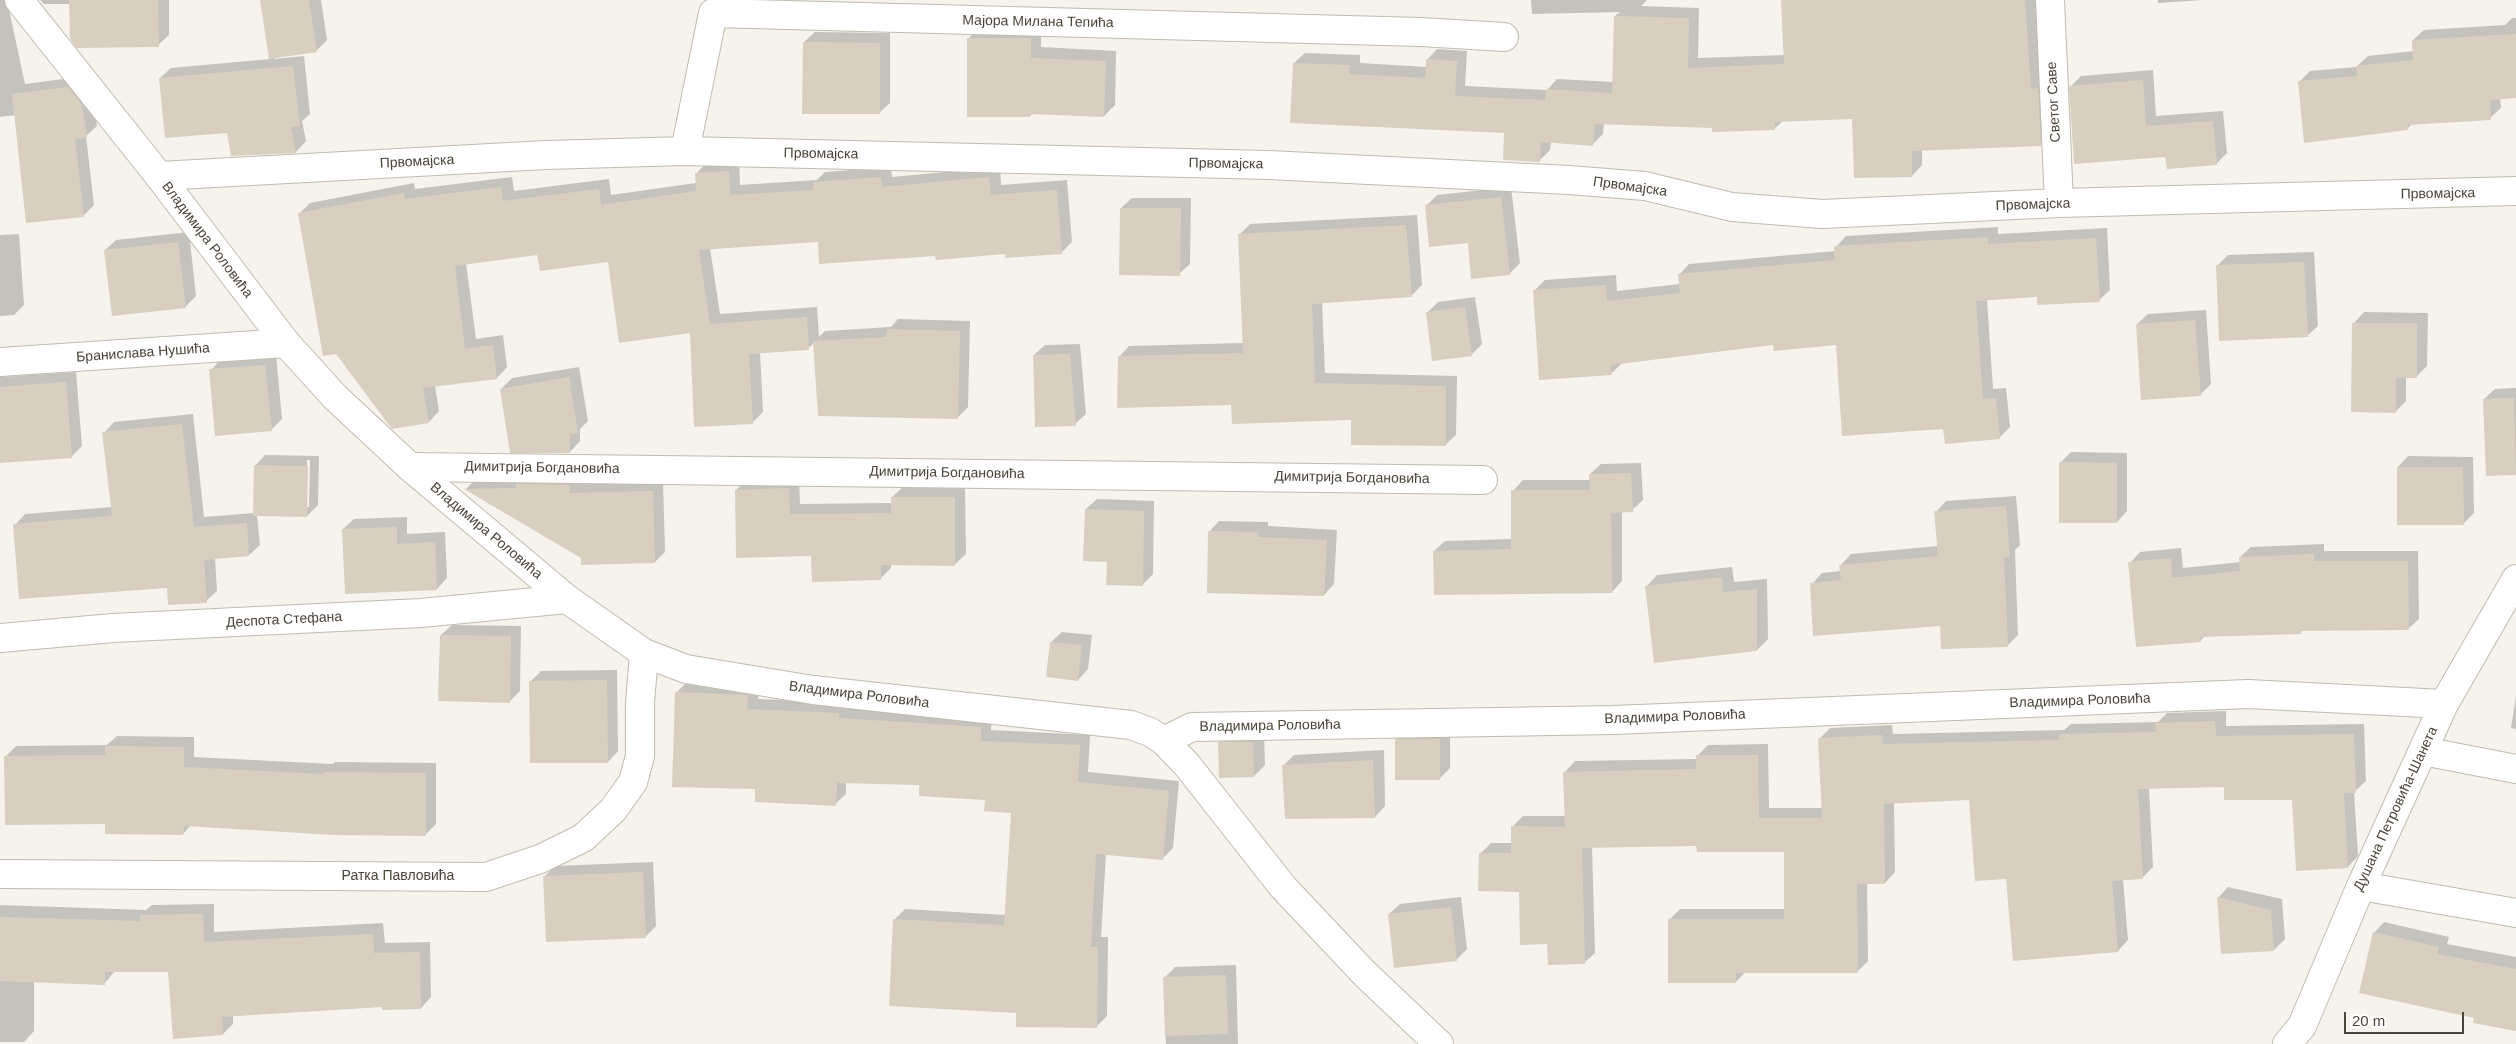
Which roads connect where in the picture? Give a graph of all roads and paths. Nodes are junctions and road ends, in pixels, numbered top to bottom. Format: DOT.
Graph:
graph roads {
  1 [pos="19,0"];
  2 [pos="2050,0"];
  3 [pos="1504,37"];
  4 [pos="685,151"];
  5 [pos="159,176"];
  6 [pos="2516,192"];
  7 [pos="2059,203"];
  8 [pos="286,343"];
  9 [pos="0,362"];
  10 [pos="410,467"];
  11 [pos="1483,480"];
  12 [pos="2516,579"];
  13 [pos="567,599"];
  14 [pos="0,638"];
  15 [pos="644,653"];
  16 [pos="2444,704"];
  17 [pos="1164,741"];
  18 [pos="2423,751"];
  19 [pos="2516,769"];
  20 [pos="0,874"];
  21 [pos="2361,886"];
  22 [pos="2516,913"];
  23 [pos="1439,1044"];
  24 [pos="2287,1044"];
  1 -- 5 [label="street"];
  2 -- 7 [label="street, Светог Саве"];
  3 -- 4 [label="street, Мајора Милана Тепића"];
  4 -- 5 [label="street, Првомајска"];
  4 -- 7 [label="street, Првомајска"];
  5 -- 8 [label="street, Владимира Роловића"];
  6 -- 7 [label="street, Првомајска"];
  8 -- 9 [label="street, Бранислава Нушића"];
  8 -- 10 [label="street, Владимира Роловића"];
  10 -- 11 [label="street, Димитрија Богдановића"];
  10 -- 13 [label="street, Владимира Роловића"];
  12 -- 16 [label="street, Душана Петровића-Шанета"];
  13 -- 14 [label="street, Деспота Стефана"];
  13 -- 15 [label="street, Владимира Роловића"];
  15 -- 17 [label="street, Владимира Роловића"];
  15 -- 20 [label="street, Ратка Павловића"];
  16 -- 17 [label="street, Владимира Роловића"];
  16 -- 18 [label="street, Душана Петровића-Шанета"];
  17 -- 23 [label="street"];
  18 -- 19 [label="street"];
  18 -- 21 [label="street, Душана Петровића-Шанета"];
  21 -- 22 [label="street"];
  21 -- 24 [label="street, Душана Петровића-Шанета"];
}
